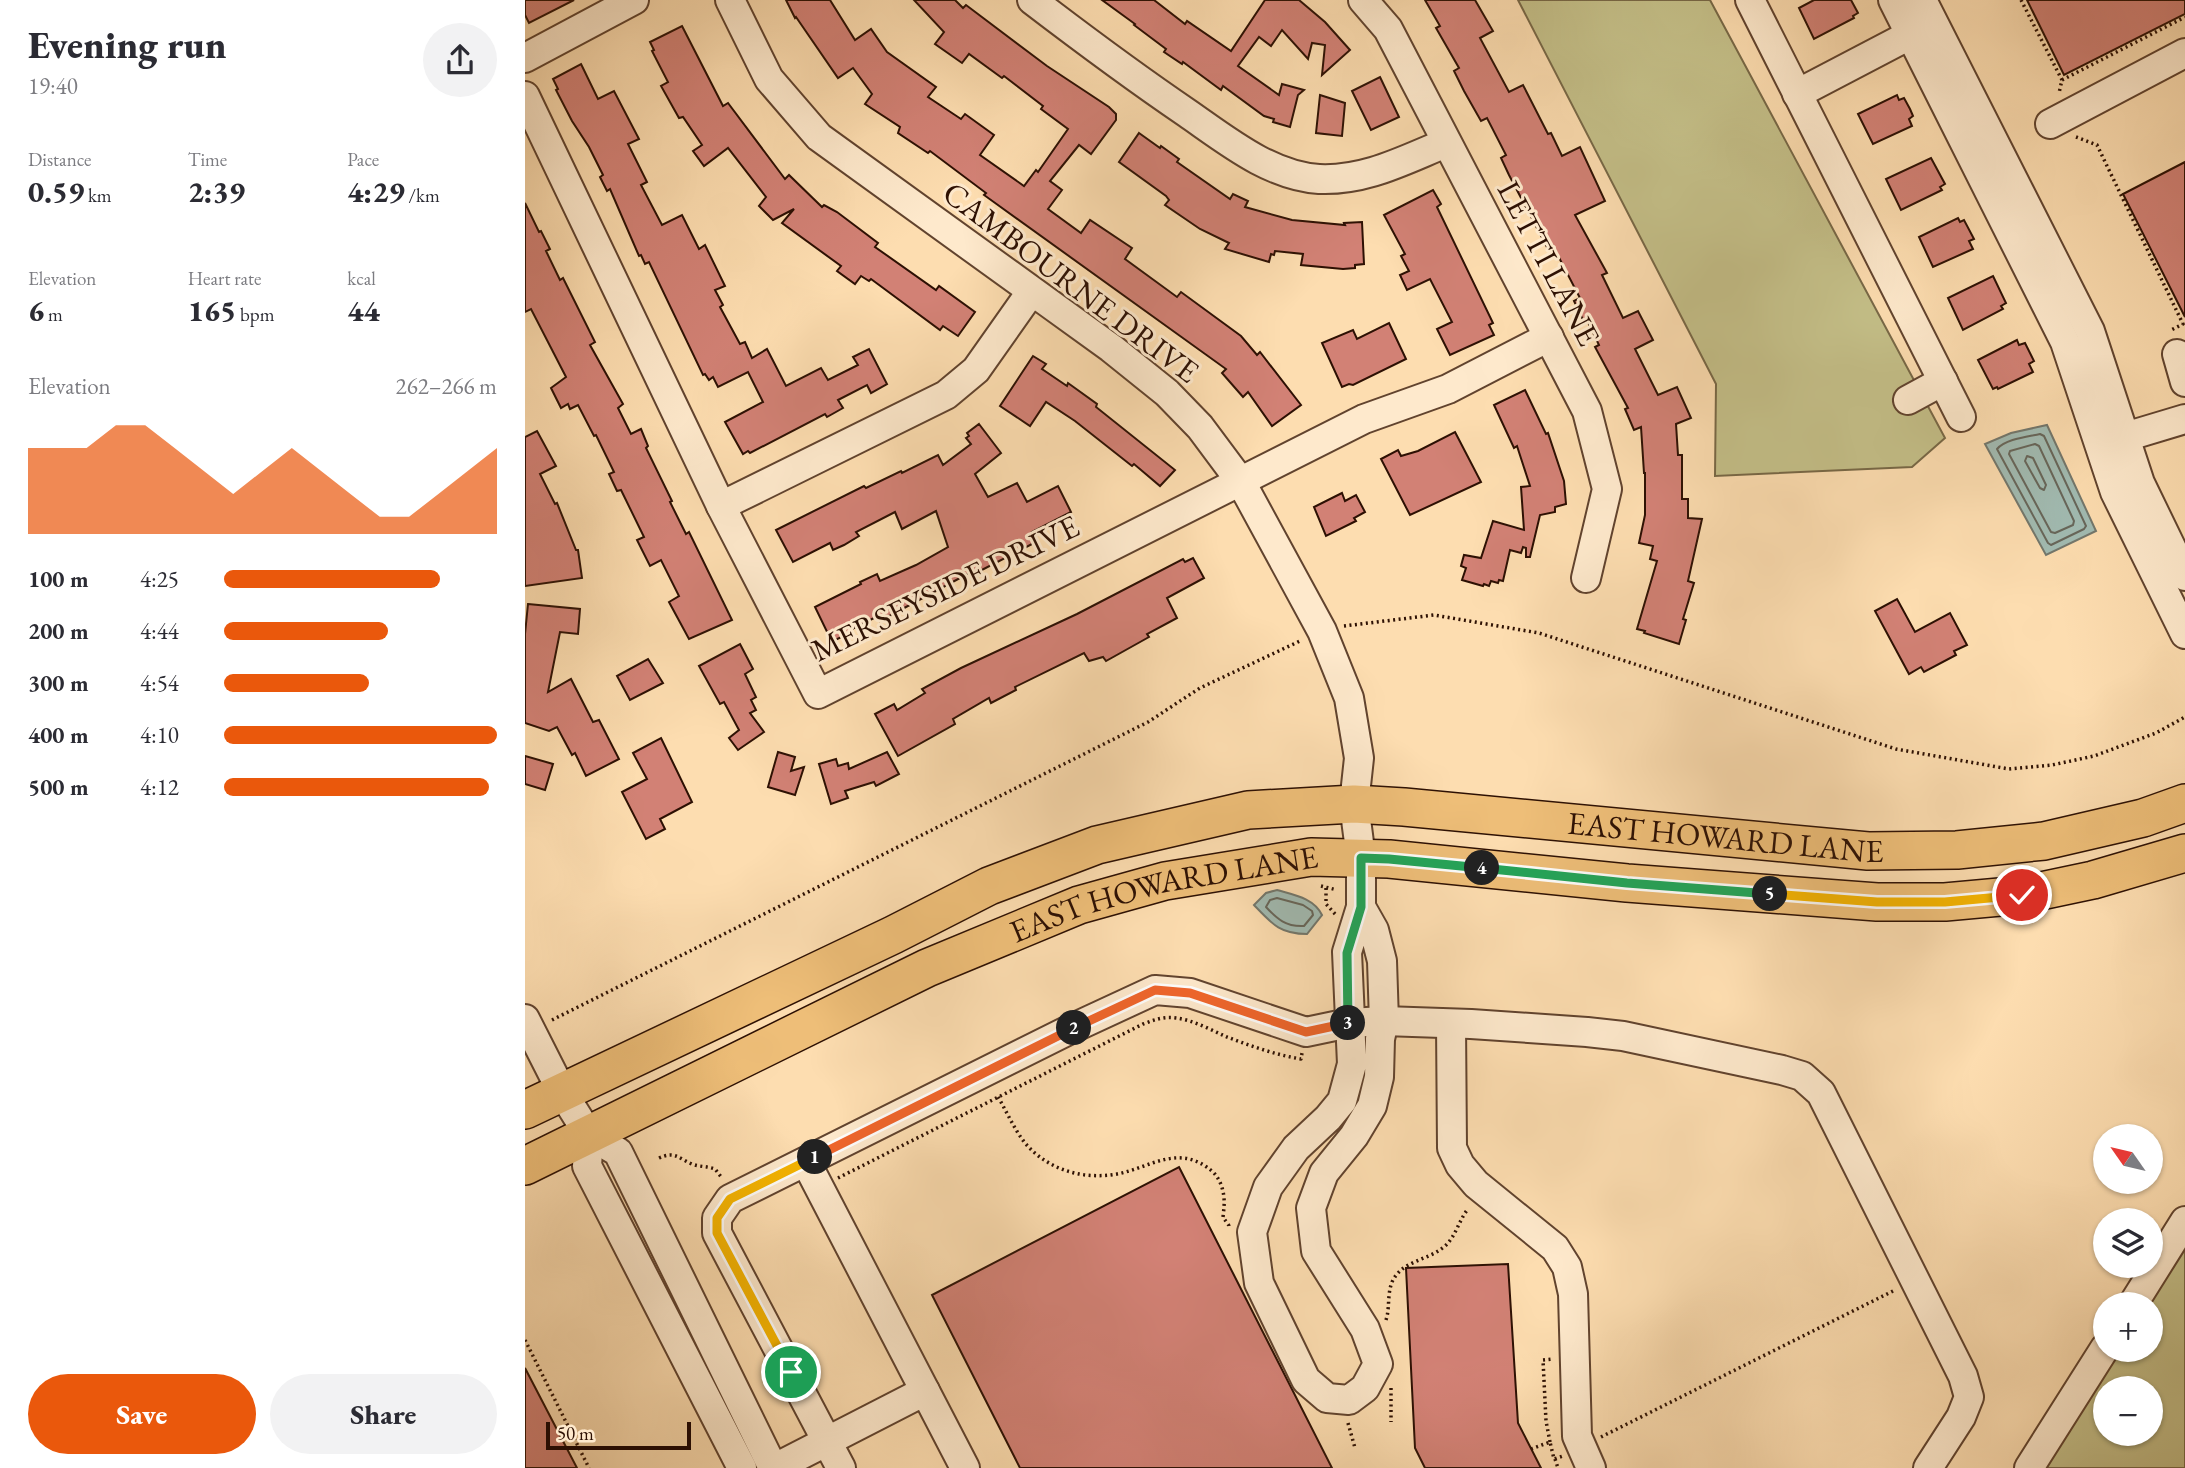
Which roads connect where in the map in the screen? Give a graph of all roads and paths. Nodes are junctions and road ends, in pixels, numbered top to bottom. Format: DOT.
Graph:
graph roads {
  1 [pos="634,0"];
  2 [pos="730,0"];
  3 [pos="1032,0"];
  4 [pos="1363,0"];
  5 [pos="1750,0"];
  6 [pos="1893,0"];
  7 [pos="2021,0"];
  8 [pos="2185,18"];
  9 [pos="1922,19"];
  10 [pos="2185,53"];
  11 [pos="525,58"];
  12 [pos="2062,80"];
  13 [pos="2059,93"];
  14 [pos="1797,94"];
  15 [pos="525,96"];
  16 [pos="2050,124"];
  17 [pos="2074,138"];
  18 [pos="1446,143"];
  19 [pos="1031,292"];
  20 [pos="1549,337"];
  21 [pos="2174,342"];
  22 [pos="1943,381"];
  23 [pos="2185,382"];
  24 [pos="1908,400"];
  25 [pos="1961,416"];
  26 [pos="2185,419"];
  27 [pos="2125,437"];
  28 [pos="1241,482"];
  29 [pos="721,506"];
  30 [pos="2185,576"];
  31 [pos="1586,578"];
  32 [pos="2185,634"];
  33 [pos="2185,803"];
  34 [pos="1354,804"];
  35 [pos="2185,853"];
  36 [pos="1361,858"];
  37 [pos="1361,907"];
  38 [pos="525,1019"];
  39 [pos="1384,1021"];
  40 [pos="1349,1023"];
  41 [pos="1451,1024"];
  42 [pos="1303,1044"];
  43 [pos="562,1092"];
  44 [pos="998,1097"];
  45 [pos="525,1110"];
  46 [pos="589,1135"];
  47 [pos="659,1158"];
  48 [pos="806,1162"];
  49 [pos="525,1166"];
  50 [pos="833,1180"];
  51 [pos="732,1199"];
  52 [pos="1471,1204"];
  53 [pos="2185,1221"];
  54 [pos="1234,1231"];
  55 [pos="1900,1287"];
  56 [pos="2141,1292"];
  57 [pos="1385,1322"];
  58 [pos="525,1340"];
  59 [pos="2096,1362"];
  60 [pos="1390,1377"];
  61 [pos="925,1391"];
  62 [pos="1391,1422"];
  63 [pos="828,1441"];
  64 [pos="1531,1449"];
  65 [pos="1586,1457"];
  66 [pos="1555,1459"];
  67 [pos="589,1468"];
  68 [pos="742,1468"];
  69 [pos="774,1468"];
  70 [pos="841,1468"];
  71 [pos="965,1468"];
  72 [pos="1557,1468"];
  73 [pos="1928,1468"];
  74 [pos="2029,1468"];
  1 -- 11 [label="street"];
  2 -- 19 [label="street, CAMBOURNE DRIVE"];
  3 -- 18 [label="street"];
  4 -- 18 [label="street, LETTI LANE"];
  5 -- 14 [label="street"];
  6 -- 9 [label="street"];
  7 -- 12 [label="path"];
  8 -- 12 [label="path"];
  9 -- 14 [label="street"];
  9 -- 27 [label="street"];
  9 -- 32 [label="street"];
  10 -- 16 [label="street"];
  12 -- 13 [label="path"];
  14 -- 22 [label="street"];
  15 -- 29 [label="street, MERSEYSIDE DRIVE"];
  17 -- 21 [label="path"];
  18 -- 20 [label="street, LETTI LANE"];
  19 -- 28 [label="street, CAMBOURNE DRIVE"];
  19 -- 29 [label="street"];
  20 -- 28 [label="street, MERSEYSIDE DRIVE"];
  20 -- 31 [label="street, LETTI LANE"];
  21 -- 23 [label="street"];
  22 -- 24 [label="street"];
  22 -- 25 [label="street"];
  26 -- 27 [label="street"];
  27 -- 30 [label="street"];
  28 -- 29 [label="street, MERSEYSIDE DRIVE"];
  28 -- 34 [label="street, CAMBOURNE DRIVE"];
  33 -- 34 [label="main road, EAST HOWARD LANE"];
  34 -- 36 [label="street, CAMBOURNE DRIVE"];
  34 -- 43 [label="main road, EAST HOWARD LANE"];
  35 -- 36 [label="main road, EAST HOWARD LANE"];
  36 -- 37 [label="street, CAMBOURNE DRIVE"];
  36 -- 46 [label="main road, EAST HOWARD LANE"];
  37 -- 39 [label="street"];
  37 -- 40 [label="street"];
  38 -- 43 [label="street"];
  39 -- 40 [label="street"];
  39 -- 40 [label="street"];
  39 -- 41 [label="street"];
  40 -- 48 [label="street"];
  41 -- 65 [label="street"];
  41 -- 73 [label="street"];
  42 -- 44 [label="path"];
  43 -- 45 [label="main road, EAST HOWARD LANE"];
  43 -- 46 [label="street"];
  44 -- 50 [label="path"];
  44 -- 54 [label="path"];
  46 -- 49 [label="main road, EAST HOWARD LANE"];
  46 -- 68 [label="street"];
  46 -- 69 [label="street"];
  47 -- 51 [label="path"];
  48 -- 51 [label="street"];
  48 -- 61 [label="street"];
  51 -- 63 [label="street"];
  52 -- 57 [label="path"];
  53 -- 56 [label="street"];
  55 -- 65 [label="path"];
  58 -- 67 [label="path"];
  59 -- 74 [label="street"];
  60 -- 62 [label="path"];
  61 -- 63 [label="street"];
  61 -- 71 [label="street"];
  63 -- 69 [label="street"];
  63 -- 70 [label="street"];
  64 -- 66 [label="path"];
  65 -- 66 [label="path"];
  66 -- 72 [label="path"];
}
